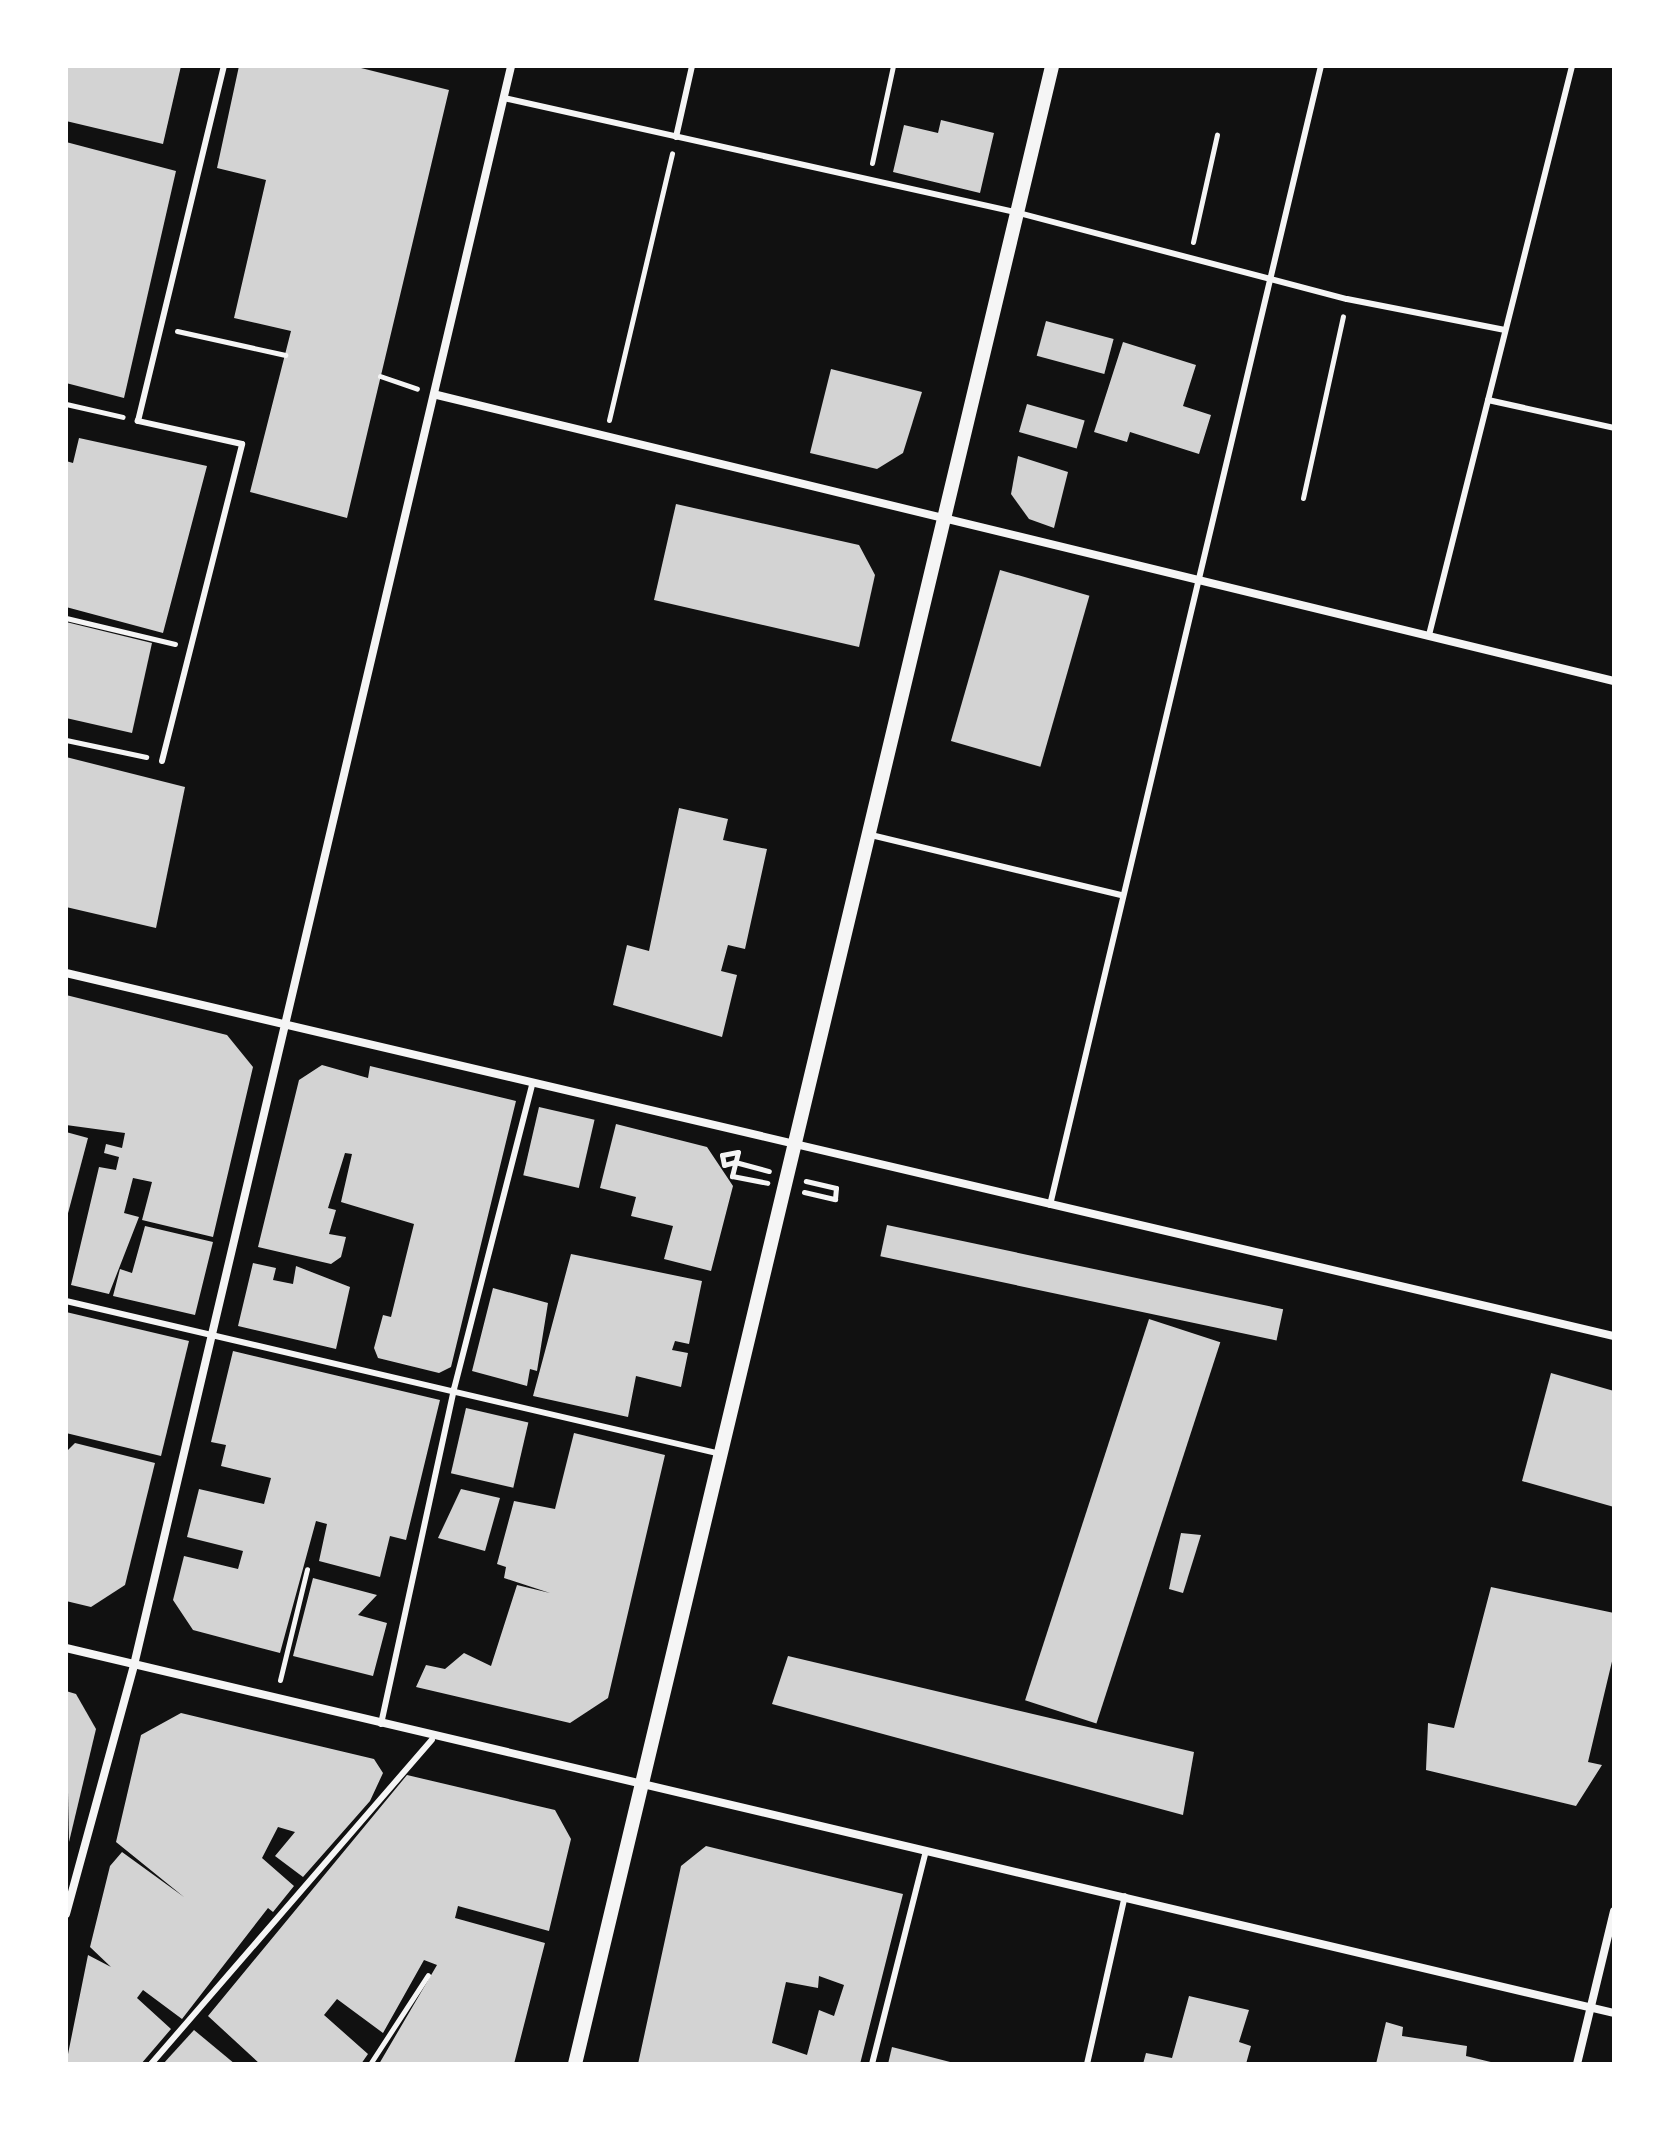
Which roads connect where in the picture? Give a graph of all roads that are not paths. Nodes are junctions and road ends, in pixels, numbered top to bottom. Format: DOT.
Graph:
graph roads {
  1 [pos="224,66"];
  2 [pos="511,66"];
  3 [pos="692,66"];
  4 [pos="1052,66"];
  5 [pos="1321,66"];
  6 [pos="1572,66"];
  7 [pos="504,98"];
  8 [pos="676,137"];
  9 [pos="1015,212"];
  10 [pos="1271,280"];
  11 [pos="1505,330"];
  12 [pos="437,395"];
  13 [pos="1488,400"];
  14 [pos="1614,428"];
  15 [pos="943,523"];
  16 [pos="1201,586"];
  17 [pos="1429,635"];
  18 [pos="1614,681"];
  19 [pos="162,761"];
  20 [pos="871,835"];
  21 [pos="1121,895"];
  22 [pos="66,973"];
  23 [pos="281,1027"];
  24 [pos="533,1082"];
  25 [pos="797,1144"];
  26 [pos="1050,1205"];
  27 [pos="66,1301"];
  28 [pos="210,1333"];
  29 [pos="1614,1336"];
  30 [pos="454,1389"];
  31 [pos="723,1454"];
  32 [pos="66,1648"];
  33 [pos="134,1665"];
  34 [pos="381,1724"];
  35 [pos="432,1740"];
  36 [pos="643,1786"];
  37 [pos="925,1854"];
  38 [pos="1125,1896"];
  39 [pos="1614,1911"];
  40 [pos="66,1914"];
  41 [pos="1591,2007"];
  42 [pos="1614,2013"];
  43 [pos="151,2064"];
  44 [pos="575,2064"];
  45 [pos="872,2064"];
  46 [pos="1087,2064"];
  47 [pos="1577,2064"];
  1 -- 19 [label="lane"];
  2 -- 7 [label="street"];
  3 -- 8 [label="lane"];
  4 -- 9 [label="street"];
  5 -- 10 [label="lane"];
  6 -- 11 [label="lane"];
  7 -- 8 [label="lane"];
  7 -- 12 [label="street"];
  8 -- 9 [label="lane"];
  9 -- 10 [label="lane"];
  9 -- 15 [label="street"];
  10 -- 11 [label="lane"];
  10 -- 16 [label="lane"];
  11 -- 13 [label="lane"];
  12 -- 15 [label="street"];
  12 -- 23 [label="street"];
  13 -- 14 [label="lane"];
  13 -- 17 [label="lane"];
  15 -- 16 [label="street"];
  15 -- 20 [label="street"];
  16 -- 17 [label="street"];
  16 -- 21 [label="lane"];
  17 -- 18 [label="street"];
  20 -- 21 [label="lane"];
  20 -- 25 [label="street"];
  21 -- 26 [label="lane"];
  22 -- 23 [label="street"];
  23 -- 24 [label="street"];
  23 -- 28 [label="street"];
  24 -- 25 [label="street"];
  24 -- 30 [label="lane"];
  25 -- 26 [label="street"];
  25 -- 31 [label="street"];
  26 -- 29 [label="street"];
  27 -- 28 [label="lane"];
  28 -- 30 [label="lane"];
  28 -- 33 [label="street"];
  30 -- 31 [label="lane"];
  30 -- 34 [label="lane"];
  31 -- 36 [label="street"];
  32 -- 33 [label="street"];
  33 -- 34 [label="street"];
  33 -- 40 [label="street"];
  34 -- 35 [label="street"];
  35 -- 36 [label="street"];
  35 -- 43 [label="lane"];
  36 -- 37 [label="street"];
  36 -- 44 [label="street"];
  37 -- 38 [label="street"];
  37 -- 45 [label="lane"];
  38 -- 41 [label="street"];
  38 -- 46 [label="lane"];
  39 -- 41 [label="street"];
  41 -- 42 [label="street"];
  41 -- 47 [label="street"];
}
